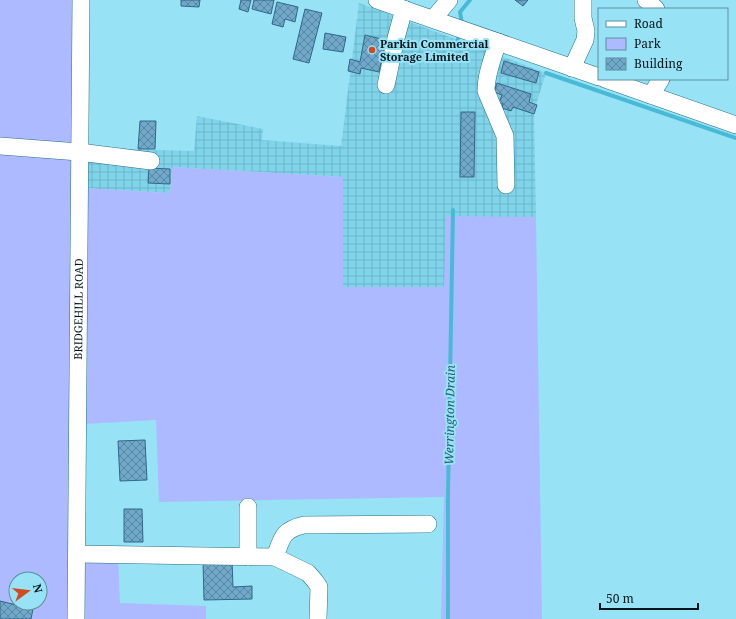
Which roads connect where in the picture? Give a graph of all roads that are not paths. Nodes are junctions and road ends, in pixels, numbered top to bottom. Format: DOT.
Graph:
graph roads {
  1 [pos="81,0"];
  2 [pos="377,0"];
  3 [pos="449,0"];
  4 [pos="583,0"];
  5 [pos="646,0"];
  6 [pos="655,8"];
  7 [pos="404,9"];
  8 [pos="433,19"];
  9 [pos="498,42"];
  10 [pos="572,68"];
  11 [pos="598,77"];
  12 [pos="608,80"];
  13 [pos="660,80"];
  14 [pos="386,85"];
  15 [pos="651,95"];
  16 [pos="736,125"];
  17 [pos="0,146"];
  18 [pos="79,152"];
  19 [pos="151,161"];
  20 [pos="506,186"];
  21 [pos="248,507"];
  22 [pos="428,524"];
  23 [pos="77,554"];
  24 [pos="248,557"];
  25 [pos="275,557"];
  26 [pos="76,619"];
  27 [pos="318,619"];
  1 -- 18 [label="street, BRIDGEHILL ROAD"];
  2 -- 7 [label="street"];
  3 -- 8 [label="street"];
  4 -- 10 [label="street"];
  5 -- 6 [label="street"];
  7 -- 8 [label="street"];
  7 -- 14 [label="street"];
  8 -- 9 [label="street"];
  9 -- 10 [label="street"];
  9 -- 20 [label="street"];
  10 -- 11 [label="street"];
  12 -- 15 [label="street"];
  13 -- 15 [label="street"];
  15 -- 16 [label="street"];
  17 -- 18 [label="street"];
  18 -- 19 [label="street"];
  18 -- 23 [label="street, BRIDGEHILL ROAD"];
  21 -- 24 [label="street"];
  22 -- 25 [label="street"];
  23 -- 24 [label="street"];
  23 -- 26 [label="street, BRIDGEHILL ROAD"];
  24 -- 25 [label="street"];
  25 -- 27 [label="street"];
}
